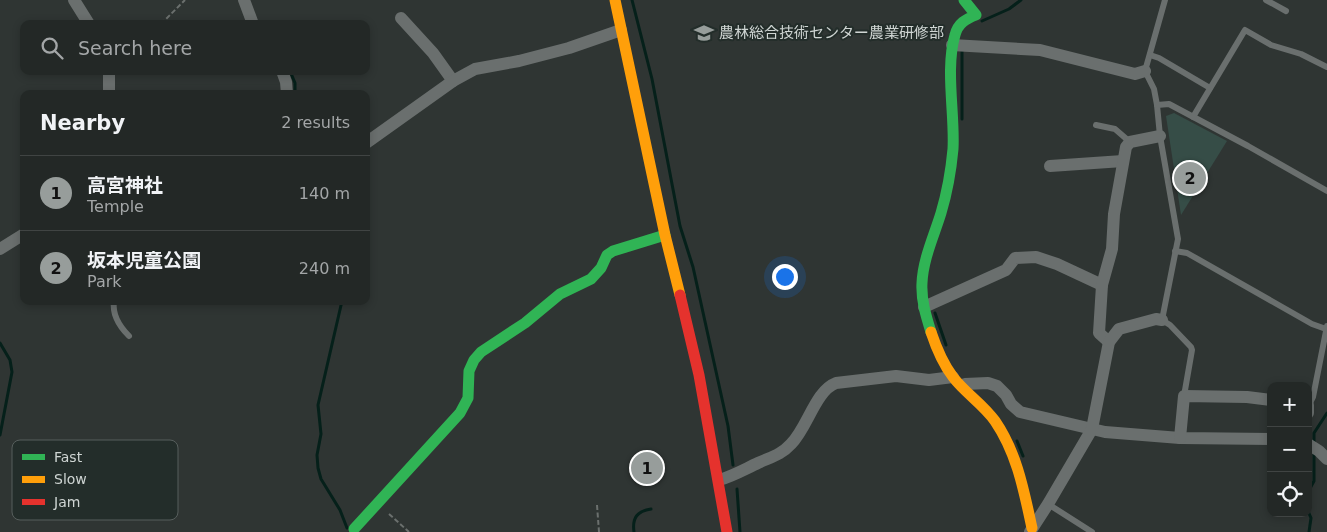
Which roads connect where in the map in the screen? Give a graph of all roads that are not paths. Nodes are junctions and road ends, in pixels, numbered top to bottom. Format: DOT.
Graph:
graph roads {
  1 [pos="74,0"];
  2 [pos="244,0"];
  3 [pos="615,0"];
  4 [pos="964,0"];
  5 [pos="1164,0"];
  6 [pos="1266,0"];
  7 [pos="1286,11"];
  8 [pos="401,18"];
  9 [pos="86,20"];
  10 [pos="252,20"];
  11 [pos="621,30"];
  12 [pos="952,45"];
  13 [pos="1150,56"];
  14 [pos="1327,67"];
  15 [pos="1145,71"];
  16 [pos="109,75"];
  17 [pos="283,75"];
  18 [pos="453,81"];
  19 [pos="1210,88"];
  20 [pos="109,90"];
  21 [pos="287,90"];
  22 [pos="1157,104"];
  23 [pos="1193,117"];
  24 [pos="1096,125"];
  25 [pos="1160,136"];
  26 [pos="370,140"];
  27 [pos="1130,142"];
  28 [pos="1123,161"];
  29 [pos="1050,166"];
  30 [pos="1327,191"];
  31 [pos="665,235"];
  32 [pos="20,236"];
  33 [pos="0,249"];
  34 [pos="1175,251"];
  35 [pos="1102,285"];
  36 [pos="114,305"];
  37 [pos="924,307"];
  38 [pos="1162,320"];
  39 [pos="1326,327"];
  40 [pos="129,336"];
  41 [pos="1109,342"];
  42 [pos="953,377"];
  43 [pos="963,387"];
  44 [pos="1184,396"];
  45 [pos="1267,400"];
  46 [pos="1312,400"];
  47 [pos="1092,429"];
  48 [pos="1180,438"];
  49 [pos="1267,439"];
  50 [pos="1312,446"];
  51 [pos="1327,459"];
  52 [pos="719,480"];
  53 [pos="1048,504"];
  54 [pos="354,529"];
  55 [pos="1031,530"];
  56 [pos="727,532"];
  57 [pos="1092,532"];
  1 -- 9 [label="street"];
  2 -- 10 [label="street"];
  3 -- 11 [label="street"];
  4 -- 12 [label="street"];
  5 -- 13 [label="lane"];
  6 -- 7 [label="lane"];
  8 -- 18 [label="street"];
  11 -- 18 [label="street"];
  11 -- 31 [label="street"];
  12 -- 15 [label="street"];
  12 -- 37 [label="street"];
  13 -- 15 [label="lane"];
  13 -- 19 [label="lane"];
  14 -- 19 [label="lane"];
  15 -- 22 [label="lane"];
  16 -- 20 [label="street"];
  17 -- 21 [label="street"];
  18 -- 26 [label="street"];
  19 -- 23 [label="lane"];
  22 -- 23 [label="lane"];
  22 -- 25 [label="lane"];
  23 -- 30 [label="lane"];
  24 -- 27 [label="lane"];
  25 -- 27 [label="street"];
  25 -- 34 [label="lane"];
  27 -- 28 [label="street"];
  28 -- 29 [label="street"];
  28 -- 35 [label="street"];
  31 -- 52 [label="street"];
  31 -- 54 [label="street"];
  32 -- 33 [label="street"];
  34 -- 38 [label="lane"];
  34 -- 39 [label="lane"];
  35 -- 37 [label="street"];
  35 -- 41 [label="street"];
  36 -- 40 [label="lane"];
  37 -- 42 [label="street"];
  38 -- 41 [label="street"];
  38 -- 44 [label="lane"];
  39 -- 46 [label="lane"];
  41 -- 47 [label="street"];
  42 -- 43 [label="street"];
  42 -- 52 [label="street"];
  43 -- 47 [label="street"];
  43 -- 55 [label="street"];
  44 -- 45 [label="street"];
  44 -- 48 [label="street"];
  47 -- 48 [label="street"];
  47 -- 53 [label="street"];
  48 -- 49 [label="street"];
  50 -- 51 [label="street"];
  52 -- 56 [label="street"];
  53 -- 55 [label="street"];
  53 -- 57 [label="lane"];
}
